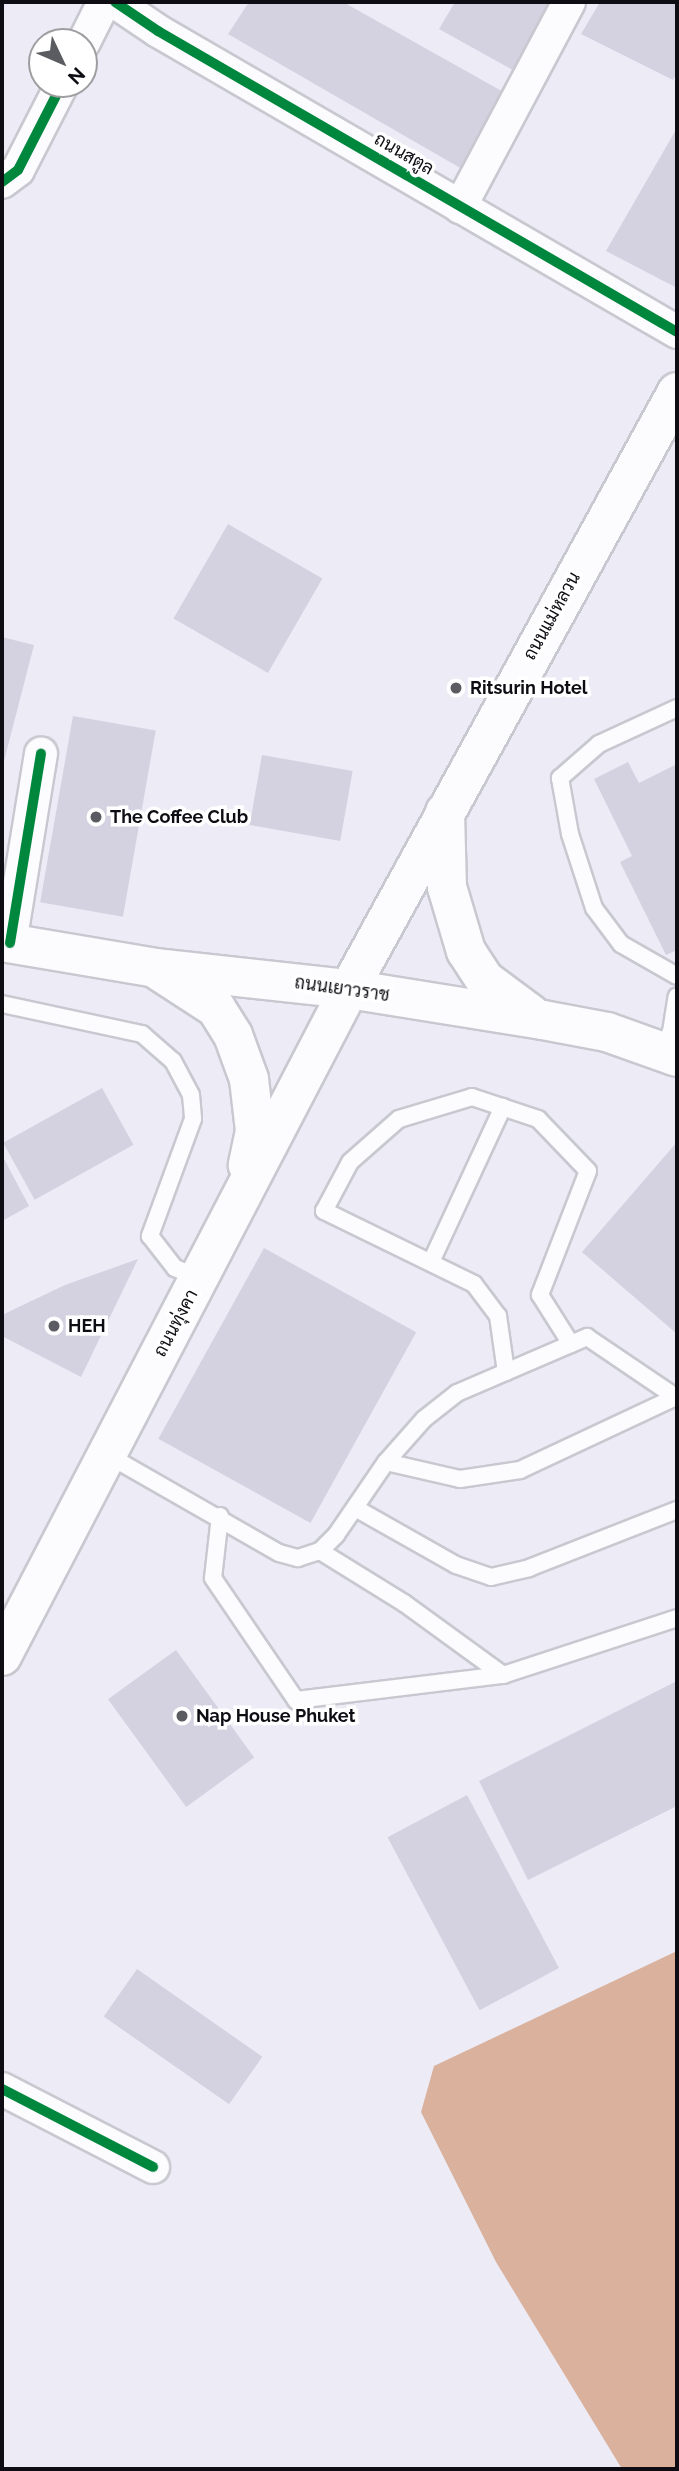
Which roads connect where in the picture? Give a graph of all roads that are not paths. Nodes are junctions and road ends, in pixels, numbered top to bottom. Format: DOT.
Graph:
graph roads {
  1 [pos="104,2"];
  2 [pos="115,2"];
  3 [pos="569,2"];
  4 [pos="91,28"];
  5 [pos="55,98"];
  6 [pos="2,182"];
  7 [pos="460,207"];
  8 [pos="677,332"];
  9 [pos="677,391"];
  10 [pos="677,708"];
  11 [pos="41,754"];
  12 [pos="445,810"];
  13 [pos="6,942"];
  14 [pos="155,968"];
  15 [pos="677,975"];
  16 [pos="349,989"];
  17 [pos="677,996"];
  18 [pos="2,1004"];
  19 [pos="543,1020"];
  20 [pos="669,1054"];
  21 [pos="503,1107"];
  22 [pos="243,1190"];
  23 [pos="431,1262"];
  24 [pos="200,1278"];
  25 [pos="571,1344"];
  26 [pos="506,1372"];
  27 [pos="677,1397"];
  28 [pos="106,1454"];
  29 [pos="386,1462"];
  30 [pos="357,1508"];
  31 [pos="677,1510"];
  32 [pos="220,1516"];
  33 [pos="320,1551"];
  34 [pos="677,1618"];
  35 [pos="2,1656"];
  36 [pos="503,1675"];
  37 [pos="2,2089"];
  38 [pos="153,2167"];
  1 -- 4 [label="street"];
  2 -- 7 [label="street, ถนนสตูล"];
  3 -- 7 [label="street"];
  5 -- 6 [label="street"];
  7 -- 8 [label="street, ถนนสตูล"];
  9 -- 12 [label="main road, ถนนแม่หลวน"];
  10 -- 15 [label="lane"];
  11 -- 13 [label="street"];
  12 -- 16 [label="main road, ถนนแม่หลวน"];
  12 -- 19 [label="main road"];
  13 -- 14 [label="main road, ถนนเยาวราช"];
  14 -- 16 [label="main road, ถนนเยาวราช"];
  14 -- 22 [label="main road"];
  16 -- 19 [label="main road, ถนนเยาวราช"];
  16 -- 22 [label="main road, ถนนทุ่งคา"];
  17 -- 20 [label="lane"];
  18 -- 24 [label="lane"];
  19 -- 20 [label="main road, ถนนเยาวราช"];
  21 -- 23 [label="lane"];
  21 -- 23 [label="lane"];
  21 -- 25 [label="lane"];
  22 -- 24 [label="main road, ถนนทุ่งคา"];
  23 -- 26 [label="lane"];
  24 -- 28 [label="main road, ถนนทุ่งคา"];
  25 -- 26 [label="lane"];
  25 -- 27 [label="lane"];
  26 -- 29 [label="lane"];
  27 -- 29 [label="lane"];
  28 -- 32 [label="lane"];
  28 -- 35 [label="main road, ถนนทุ่งคา"];
  29 -- 30 [label="lane"];
  30 -- 31 [label="lane"];
  30 -- 33 [label="lane"];
  32 -- 33 [label="lane"];
  32 -- 36 [label="lane"];
  33 -- 36 [label="lane"];
  34 -- 36 [label="lane"];
  37 -- 38 [label="street"];
}
